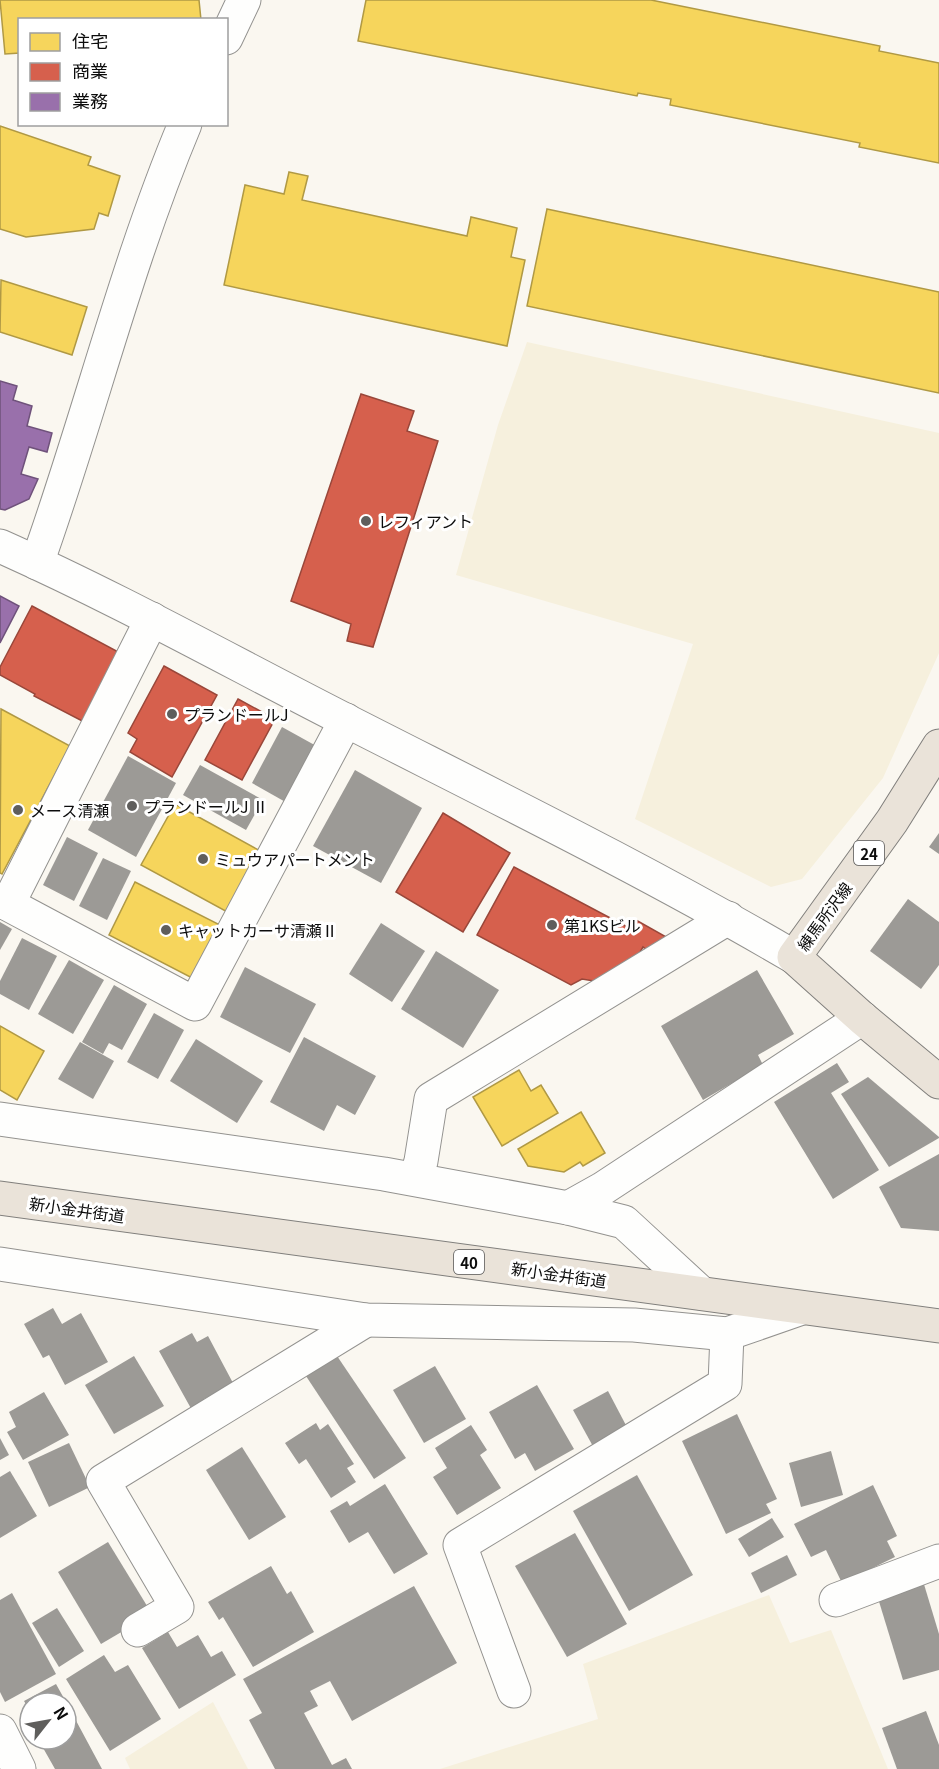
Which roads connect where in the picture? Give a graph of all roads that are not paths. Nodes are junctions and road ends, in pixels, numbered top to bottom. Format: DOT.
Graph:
graph roads {
  1 [pos="244,0"];
  2 [pos="228,34"];
  3 [pos="184,126"];
  4 [pos="0,546"];
  5 [pos="37,563"];
  6 [pos="152,619"];
  7 [pos="346,720"];
  8 [pos="939,746"];
  9 [pos="4,902"];
  10 [pos="728,918"];
  11 [pos="794,957"];
  12 [pos="862,1018"];
  13 [pos="939,1082"];
  14 [pos="0,1119"];
  15 [pos="416,1179"];
  16 [pos="0,1198"];
  17 [pos="568,1208"];
  18 [pos="0,1264"];
  19 [pos="701,1293"];
  20 [pos="802,1308"];
  21 [pos="366,1320"];
  22 [pos="939,1326"];
  23 [pos="727,1334"];
  24 [pos="939,1561"];
  25 [pos="836,1600"];
  26 [pos="138,1630"];
  27 [pos="514,1691"];
  28 [pos="0,1731"];
  29 [pos="19,1769"];
  1 -- 2 [label="street"];
  3 -- 5 [label="street"];
  4 -- 5 [label="street"];
  5 -- 6 [label="street"];
  6 -- 7 [label="street"];
  6 -- 9 [label="street"];
  7 -- 9 [label="street"];
  7 -- 10 [label="street"];
  8 -- 11 [label="main road, 練馬所沢線 / 24"];
  10 -- 11 [label="street"];
  10 -- 15 [label="street"];
  11 -- 12 [label="main road, 練馬所沢線"];
  12 -- 13 [label="main road, 練馬所沢線"];
  12 -- 17 [label="street"];
  14 -- 15 [label="street"];
  15 -- 17 [label="street"];
  16 -- 19 [label="main road, 新小金井街道 / 40"];
  17 -- 19 [label="street"];
  18 -- 21 [label="street"];
  19 -- 20 [label="main road, 新小金井街道 / 40"];
  20 -- 22 [label="main road, 新小金井街道 / 40"];
  20 -- 23 [label="street"];
  21 -- 23 [label="street"];
  21 -- 26 [label="street"];
  23 -- 27 [label="street"];
  24 -- 25 [label="street"];
  28 -- 29 [label="street"];
}
